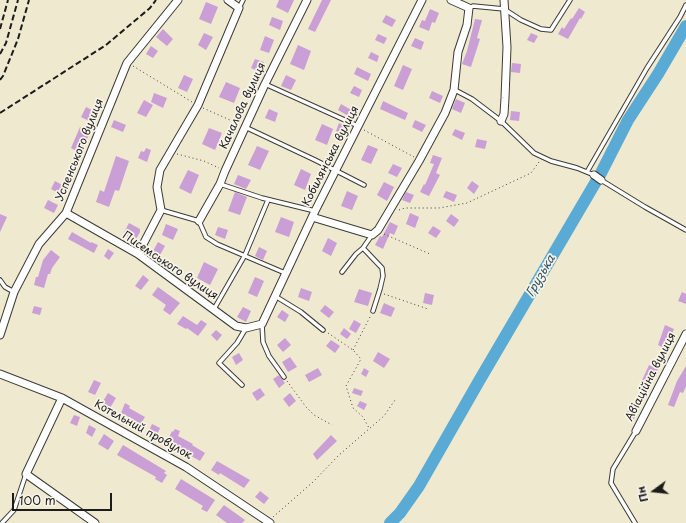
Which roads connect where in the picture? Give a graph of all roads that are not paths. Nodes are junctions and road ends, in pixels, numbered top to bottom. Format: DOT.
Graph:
graph roads {
  1 [pos="178,0"];
  2 [pos="228,0"];
  3 [pos="243,0"];
  4 [pos="307,0"];
  5 [pos="422,0"];
  6 [pos="451,0"];
  7 [pos="504,0"];
  8 [pos="570,0"];
  9 [pos="686,5"];
  10 [pos="238,8"];
  11 [pos="469,8"];
  12 [pos="504,9"];
  13 [pos="265,84"];
  14 [pos="454,90"];
  15 [pos="501,121"];
  16 [pos="358,126"];
  17 [pos="245,127"];
  18 [pos="336,170"];
  19 [pos="586,172"];
  20 [pos="594,175"];
  21 [pos="601,180"];
  22 [pos="220,184"];
  23 [pos="364,185"];
  24 [pos="268,200"];
  25 [pos="162,210"];
  26 [pos="66,214"];
  27 [pos="314,214"];
  28 [pos="199,221"];
  29 [pos="686,230"];
  30 [pos="372,235"];
  31 [pos="363,248"];
  32 [pos="138,254"];
  33 [pos="245,255"];
  34 [pos="342,272"];
  35 [pos="285,273"];
  36 [pos="0,280"];
  37 [pos="14,292"];
  38 [pos="275,296"];
  39 [pos="214,310"];
  40 [pos="374,311"];
  41 [pos="262,324"];
  42 [pos="246,328"];
  43 [pos="323,330"];
  44 [pos="686,334"];
  45 [pos="0,335"];
  46 [pos="0,374"];
  47 [pos="284,377"];
  48 [pos="242,385"];
  49 [pos="62,398"];
  50 [pos="636,431"];
  51 [pos="26,474"];
  52 [pos="91,522"];
  53 [pos="269,522"];
  54 [pos="2,523"];
  55 [pos="635,523"];
  1 -- 26 [label="street, Успенського вулиця"];
  2 -- 10 [label="street"];
  3 -- 10 [label="lane"];
  4 -- 13 [label="street, Качалова вулиця"];
  5 -- 16 [label="street, Кобилянська вулиця"];
  6 -- 11 [label="street"];
  7 -- 12 [label="street"];
  8 -- 12 [label="lane"];
  9 -- 19 [label="lane"];
  10 -- 25 [label="street"];
  11 -- 12 [label="lane"];
  11 -- 14 [label="street"];
  12 -- 15 [label="street"];
  13 -- 16 [label="lane"];
  13 -- 17 [label="street, Качалова вулиця"];
  14 -- 15 [label="lane"];
  14 -- 30 [label="street"];
  15 -- 19 [label="lane"];
  16 -- 18 [label="street, Кобилянська вулиця"];
  17 -- 18 [label="lane"];
  17 -- 22 [label="street, Качалова вулиця"];
  18 -- 23 [label="lane"];
  18 -- 27 [label="street, Кобилянська вулиця"];
  19 -- 20 [label="lane"];
  20 -- 21 [label="street"];
  21 -- 29 [label="lane"];
  22 -- 24 [label="lane"];
  22 -- 28 [label="street, Качалова вулиця"];
  24 -- 27 [label="lane"];
  24 -- 33 [label="lane"];
  25 -- 28 [label="lane"];
  25 -- 32 [label="street"];
  26 -- 32 [label="street, Писемського вулиця"];
  26 -- 37 [label="street, Успенського вулиця"];
  27 -- 30 [label="street"];
  27 -- 35 [label="street, Кобилянська вулиця"];
  28 -- 33 [label="lane"];
  30 -- 31 [label="lane"];
  31 -- 34 [label="lane"];
  31 -- 40 [label="lane"];
  32 -- 39 [label="street, Писемського вулиця"];
  33 -- 35 [label="lane"];
  33 -- 39 [label="lane"];
  35 -- 38 [label="street, Кобилянська вулиця"];
  36 -- 37 [label="lane"];
  37 -- 45 [label="street, Успенського вулиця"];
  38 -- 41 [label="street, Кобилянська вулиця"];
  38 -- 43 [label="lane"];
  39 -- 42 [label="street, Писемського вулиця"];
  41 -- 42 [label="street"];
  41 -- 47 [label="lane"];
  42 -- 48 [label="lane"];
  44 -- 50 [label="street, Авіаційна вулиця"];
  46 -- 49 [label="street, Котельний провулок"];
  49 -- 51 [label="street"];
  49 -- 53 [label="street, Котельний провулок"];
  50 -- 55 [label="lane"];
  51 -- 52 [label="street"];
  51 -- 54 [label="lane"];
}
